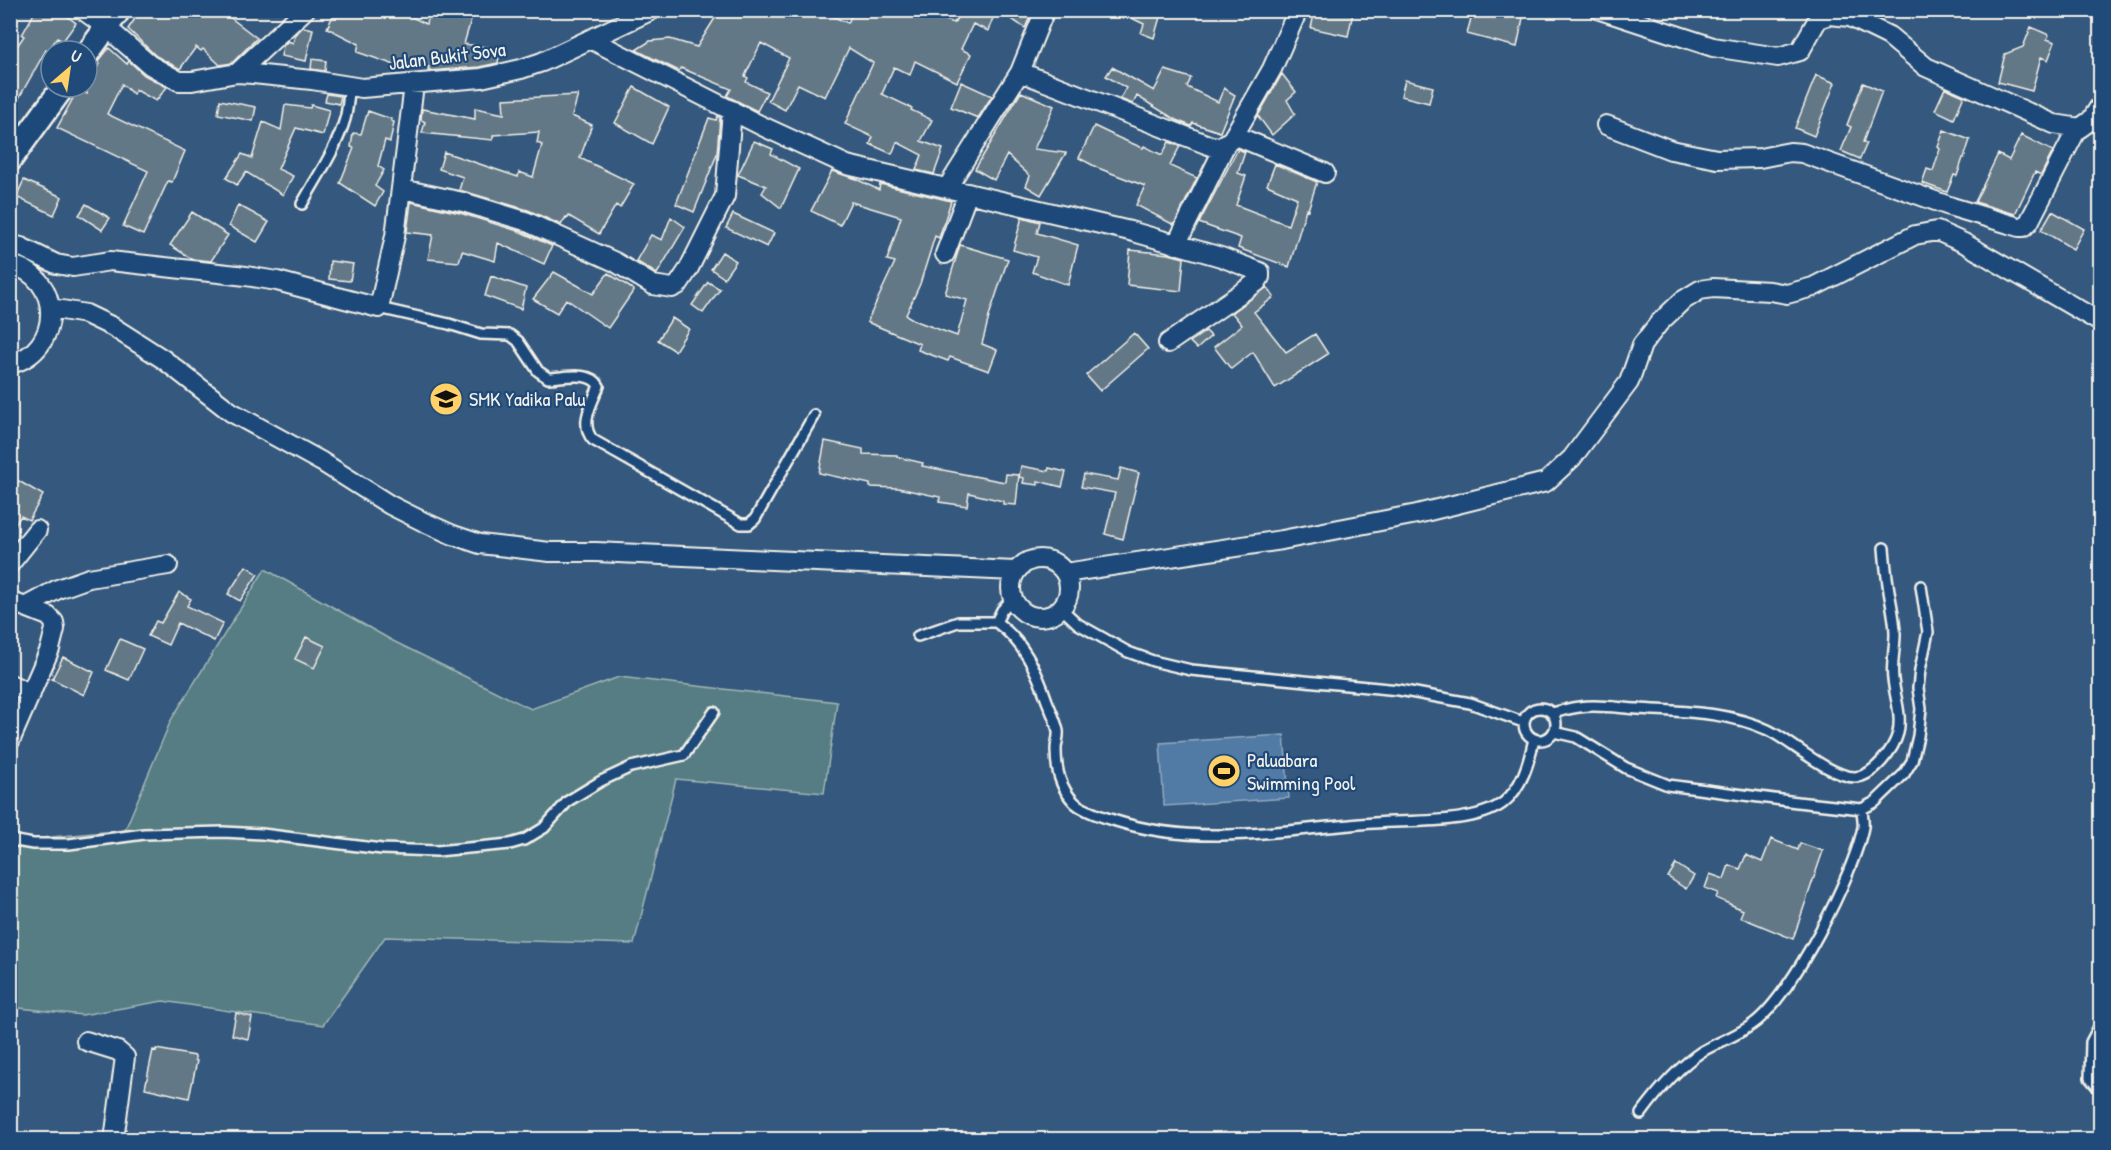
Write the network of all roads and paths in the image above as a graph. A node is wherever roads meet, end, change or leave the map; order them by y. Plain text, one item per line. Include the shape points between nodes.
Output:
1 (83, 10) edge
2 (305, 10) edge
3 (652, 10) edge
4 (1045, 10) edge
5 (1298, 10) edge
6 (1600, 10) edge
7 (113, 19) edge
8 (98, 39) edge
9 (590, 39) junction
10 (1020, 72) junction
11 (237, 73) junction
12 (414, 85) junction
13 (350, 86) junction
14 (54, 99) edge
15 (2100, 106) edge
16 (732, 110) junction
17 (1606, 125) dead end
18 (2080, 128) junction
19 (1230, 140) junction
20 (10, 160) edge
21 (1324, 173) dead end
22 (947, 188) junction
23 (402, 189) junction
24 (968, 193) junction
25 (302, 204) dead end
26 (10, 244) edge
27 (1176, 245) junction
28 (945, 254) dead end
29 (10, 265) edge
30 (50, 308) junction
31 (379, 308) junction
32 (2100, 322) edge
33 (1168, 343) dead end
34 (10, 364) edge
35 (814, 415) dead end
36 (37, 530) dead end
37 (1884, 548) dead end
38 (10, 564) edge
39 (168, 565) dead end
40 (1016, 571) junction
41 (1065, 573) junction
42 (1921, 586) dead end
43 (1012, 598) junction
44 (18, 604) edge
45 (1061, 608) junction
46 (996, 622) junction
47 (918, 636) dead end
48 (10, 684) edge
49 (31, 694) junction
50 (714, 712) dead end
51 (1552, 714) junction
52 (1523, 722) junction
53 (1554, 732) junction
54 (1534, 739) junction
55 (10, 741) edge
56 (1862, 809) junction
57 (10, 840) edge
58 (2100, 1025) edge
59 (86, 1041) dead end
60 (2100, 1090) edge
61 (1641, 1114) dead end
62 (114, 1140) edge

1 - 7 street, Jalan Bukit Sova
2 - 11 street
3 - 9 street, Jalan Bukit Sova
4 - 10 street
5 - 19 street via 1272,69
6 - 18 street via 1713,47 1778,57 1800,51 1818,19 1828,15 1850,17 1889,36 1926,67 2054,124
7 - 8 street
7 - 11 street, Jalan Bukit Sova via 150,65 179,81
9 - 12 street, Jalan Bukit Sova via 521,69
9 - 16 street
10 - 19 street via 1211,146
10 - 22 street
11 - 13 street, Jalan Bukit Sova
12 - 13 street, Jalan Bukit Sova
12 - 23 street
13 - 25 lane via 346,118 337,141
14 - 20 street
15 - 18 street
16 - 22 street via 847,165
16 - 23 street via 725,196 688,270 672,288 653,285 543,227 463,202
17 - 18 street via 1671,150 1717,159 1802,153 2019,227 2029,222
19 - 21 street
19 - 27 street
22 - 24 street
23 - 31 street
24 - 27 street
24 - 28 street
26 - 31 street via 56,264 73,267 110,261 246,276
27 - 33 street via 1253,268 1261,274 1257,282
29 - 30 street via 35,278
30 - 34 street via 51,319 44,340 28,357
30 - 40 street via 86,314 113,327 163,359 231,412 398,508 480,544 550,552
31 - 35 lane via 481,334 510,334 542,375 593,378 599,386 586,426 593,440 741,524 755,519
32 - 41 street via 1964,243 1937,231 1926,232 1798,292 1713,288 1700,290 1682,301 1642,345 1629,382 1577,450 1546,482 1417,514 1282,540
36 - 38 street
37 - 51 lane via 1894,616 1893,678 1899,726 1882,762 1861,776 1845,775 1769,730 1738,718 1599,707
39 - 44 street via 89,578
40 - 41 street via 1038,559 1054,562
40 - 43 street via 1011,581
41 - 45 street via 1069,589
42 - 56 lane via 1928,632 1920,670 1921,709 1912,761 1875,802
43 - 45 street via 1021,610 1036,617
43 - 46 lane
44 - 49 street via 48,616 55,626
45 - 52 lane via 1077,624 1153,661 1191,670 1400,690 1470,703
46 - 47 lane via 958,622
46 - 54 lane via 1009,631 1029,657 1042,685 1058,732 1060,784 1076,804 1138,828 1221,837 1380,822 1441,821 1484,813 1503,803 1519,787
48 - 49 street
49 - 55 street
50 - 57 lane via 684,755 631,766 601,781 568,801 544,828 510,844 437,851 382,849 223,832 144,834 69,844
51 - 52 lane via 1541,708 1533,709
51 - 53 lane
52 - 54 lane
53 - 54 lane via 1543,740
53 - 56 lane via 1576,737 1626,768 1668,785
56 - 61 lane via 1863,825 1834,905 1771,1009 1753,1025 1700,1053 1669,1079
58 - 60 lane via 2091,1042 2090,1078
59 - 62 street via 125,1057

